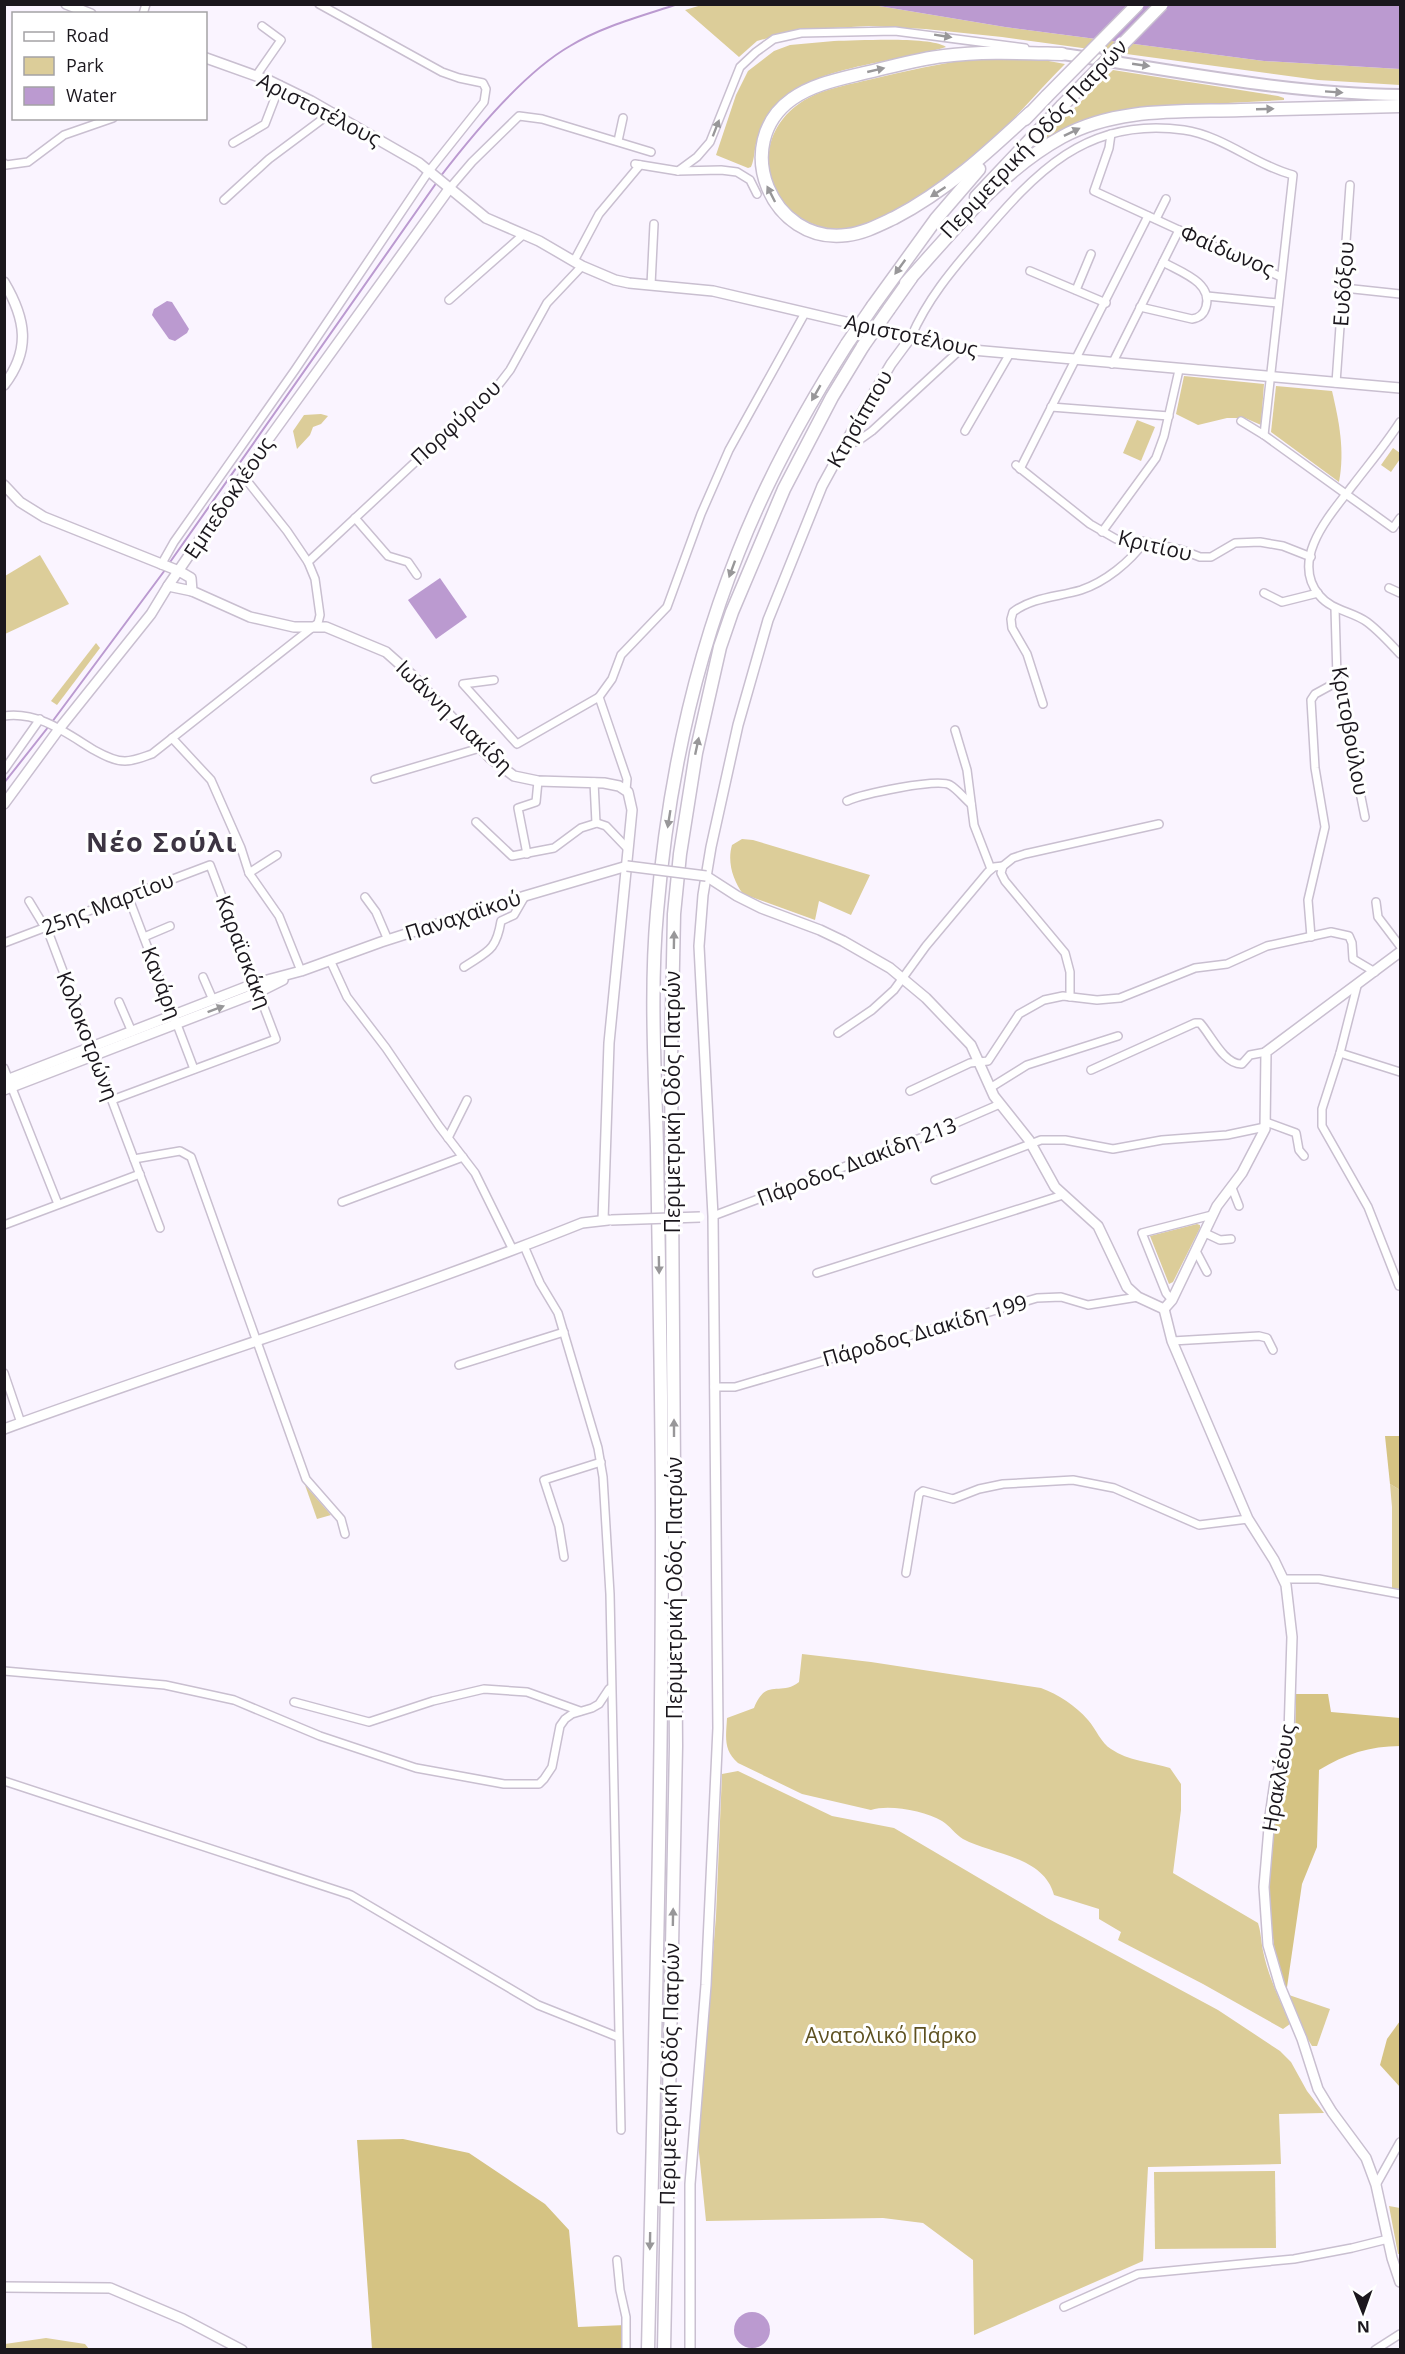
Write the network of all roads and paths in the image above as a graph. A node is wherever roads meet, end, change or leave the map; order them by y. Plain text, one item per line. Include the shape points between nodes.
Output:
1 (66, 4) edge
2 (319, 4) edge
3 (1138, 4) edge
4 (1162, 4) edge
5 (90, 10) edge
6 (262, 26) dead end
7 (1062, 54) junction
8 (207, 58) edge
9 (256, 76) junction
10 (280, 85) junction
11 (1401, 95) edge
12 (1401, 106) edge
13 (332, 112) junction
14 (1030, 114) junction
15 (623, 118) dead end
16 (107, 120) edge
17 (1111, 134) junction
18 (1206, 135) joint
19 (618, 141) junction
20 (233, 143) dead end
21 (651, 152) dead end
22 (4, 163) edge
23 (678, 171) junction
24 (431, 172) junction
25 (1350, 186) dead end
26 (448, 188) junction
27 (757, 194) dead end
28 (1166, 199) dead end
29 (224, 200) dead end
30 (1152, 218) junction
31 (654, 224) dead end
32 (1179, 231) junction
33 (524, 234) junction
34 (1091, 254) dead end
35 (1162, 262) junction
36 (578, 263) junction
37 (1030, 271) dead end
38 (1281, 277) junction
39 (4, 282) edge
40 (906, 284) junction
41 (651, 285) junction
42 (1344, 288) junction
43 (1076, 290) junction
44 (1401, 294) edge
45 (1207, 296) junction
46 (449, 300) dead end
47 (1106, 303) junction
48 (1278, 303) junction
49 (1140, 307) junction
50 (804, 313) junction
51 (911, 337) junction
52 (961, 349) junction
53 (1009, 355) junction
54 (1076, 360) junction
55 (1112, 364) junction
56 (1179, 370) junction
57 (1270, 377) junction
58 (1336, 383) junction
59 (4, 385) edge
60 (1401, 388) edge
61 (1051, 407) junction
62 (1169, 416) junction
63 (1240, 421) dead end
64 (1401, 422) edge
65 (965, 431) dead end
66 (1264, 435) junction
67 (842, 447) junction
68 (244, 477) junction
69 (4, 485) edge
70 (1346, 494) junction
71 (355, 518) junction
72 (1401, 518) edge
73 (1102, 532) junction
74 (1144, 542) junction
75 (1311, 557) junction
76 (308, 562) junction
77 (161, 565) junction
78 (178, 571) junction
79 (417, 575) dead end
80 (168, 586) junction
81 (1389, 588) dead end
82 (192, 591) junction
83 (1264, 593) dead end
84 (1318, 593) junction
85 (1401, 593) edge
86 (1335, 608) junction
87 (311, 628) junction
88 (1401, 654) edge
89 (494, 680) dead end
90 (1337, 682) junction
91 (599, 697) junction
92 (1043, 704) dead end
93 (4, 716) edge
94 (43, 721) junction
95 (59, 729) junction
96 (955, 730) dead end
97 (172, 738) junction
98 (480, 747) junction
99 (4, 770) edge
100 (375, 779) dead end
101 (538, 781) junction
102 (594, 782) junction
103 (626, 790) junction
104 (847, 801) dead end
105 (4, 804) edge
106 (971, 804) junction
107 (1365, 817) dead end
108 (476, 822) dead end
109 (596, 823) junction
110 (1159, 824) dead end
111 (628, 849) junction
112 (527, 854) junction
113 (277, 855) dead end
114 (210, 865) joint
115 (627, 866) junction
116 (1003, 866) junction
117 (991, 869) junction
118 (249, 873) junction
119 (706, 876) junction
120 (128, 896) junction
121 (525, 896) junction
122 (365, 897) dead end
123 (29, 901) dead end
124 (1376, 902) dead end
125 (170, 926) dead end
126 (46, 928) junction
127 (144, 937) junction
128 (1311, 937) junction
129 (388, 940) junction
130 (4, 943) edge
131 (1401, 946) edge
132 (1401, 952) edge
133 (330, 960) junction
134 (465, 967) dead end
135 (301, 971) junction
136 (1375, 972) junction
137 (203, 977) dead end
138 (904, 978) junction
139 (1357, 986) junction
140 (257, 988) junction
141 (1070, 997) junction
142 (213, 1000) junction
143 (119, 1002) dead end
144 (175, 1020) junction
145 (132, 1032) junction
146 (838, 1033) dead end
147 (1118, 1036) dead end
148 (93, 1051) junction
149 (1266, 1052) junction
150 (1340, 1053) junction
151 (979, 1062) junction
152 (4, 1068) edge
153 (194, 1069) junction
154 (1091, 1070) dead end
155 (1401, 1072) edge
156 (8, 1084) edge
157 (990, 1088) junction
158 (910, 1091) dead end
159 (112, 1100) junction
160 (467, 1100) dead end
161 (1000, 1104) junction
162 (1266, 1125) junction
163 (448, 1138) junction
164 (1031, 1144) junction
165 (1304, 1156) dead end
166 (463, 1157) junction
167 (135, 1159) junction
168 (140, 1174) junction
169 (935, 1180) dead end
170 (1232, 1188) junction
171 (1063, 1195) junction
172 (342, 1202) dead end
173 (58, 1204) junction
174 (1239, 1206) dead end
175 (1212, 1215) junction
176 (713, 1216) junction
177 (607, 1220) junction
178 (4, 1225) edge
179 (159, 1228) dead end
180 (1205, 1233) junction
181 (1231, 1239) dead end
182 (524, 1246) junction
183 (513, 1250) junction
184 (1196, 1251) junction
185 (1207, 1272) dead end
186 (817, 1273) dead end
187 (1399, 1286) dead end
188 (1138, 1297) junction
189 (1172, 1300) junction
190 (1164, 1309) junction
191 (564, 1332) junction
192 (256, 1341) junction
193 (1172, 1341) junction
194 (1273, 1350) dead end
195 (459, 1365) dead end
196 (4, 1373) edge
197 (714, 1387) junction
198 (21, 1423) junction
199 (4, 1429) edge
200 (601, 1462) junction
201 (1248, 1519) junction
202 (345, 1534) dead end
203 (564, 1557) dead end
204 (906, 1573) dead end
205 (1284, 1579) junction
206 (1401, 1594) edge
207 (4, 1671) edge
208 (611, 1681) junction
209 (294, 1702) dead end
210 (580, 1711) junction
211 (4, 1781) edge
212 (618, 2037) junction
213 (621, 2130) dead end
214 (1401, 2142) edge
215 (1376, 2185) junction
216 (1388, 2239) junction
217 (1396, 2258) edge
218 (617, 2260) dead end
219 (1401, 2282) edge
220 (4, 2287) edge
221 (1064, 2307) dead end
222 (1401, 2334) edge
223 (242, 2349) edge
224 (626, 2349) edge
225 (648, 2349) edge
226 (664, 2349) edge
227 (690, 2349) edge
228 (1375, 2349) edge

1 - 5 street
2 - 24 street via 442,72 485,85 484,102
3 - 14 highway, Περιμετρική Οδός Πατρών, bridge
4 - 40 highway, Περιμετρική Οδός Πατρών, bridge via 1006,163
6 - 9 street via 280,40
7 -> 11 main road via 1267,85
14 -> 7 highway via 951,183 904,212 853,234 820,234 793,222 773,200 764,176 763,145 768,129 791,99 811,88 943,56
23 -> 7 street via 710,142 740,67 774,39 801,33 895,31
8 - 9 street, Αριστοτέλους
9 - 10 street, Αριστοτέλους
10 - 13 street, Αριστοτέλους
10 - 20 street via 265,124
40 -> 12 highway via 1004,180 1045,147 1083,127 1142,114
13 - 24 street, Αριστοτέλους
13 - 29 street via 269,159
14 -> 225 highway, Περιμετρική Οδός Πατρών, bridge via 943,211 873,306 806,411 737,554 696,685 679,760 657,906 654,1005 663,1692
15 - 19 street
16 - 22 street via 64,135 28,162
17 - 18 street, Κτησίππου via 1158,128
17 - 30 street, Φαίδωνος via 1094,190
17 - 51 street, Κτησίππου via 1062,156 1022,190 940,284
18 - 38 street, Φαίδωνος via 1293,175
19 - 21 street
19 - 26 street via 519,116
23 - 27 street via 737,172 750,180
23 - 36 street, Πορφύριου via 637,165 599,214
24 - 26 street, Αριστοτέλους
24 - 77 street
25 - 42 street, Ευδόξου
26 - 33 street, Αριστοτέλους via 486,218
26 - 68 street, Εμπεδοκλέους
28 - 30 street
30 - 32 street, Φαίδωνος
30 - 47 street
31 - 41 street
32 - 35 street
32 - 38 street, Φαίδωνος
33 - 36 street, Αριστοτέλους
33 - 46 street
34 - 43 street
35 - 45 street via 1201,284
35 - 49 street
36 - 41 street, Αριστοτέλους via 615,280
36 - 71 street, Πορφύριου via 544,307 500,384
37 - 43 street
38 - 48 street
39 - 59 street via 19,314 23,344 17,365
226 -> 40 highway, Περιμετρική Οδός Πατρών, bridge via 676,1746 671,1060 674,914 680,854 696,753 732,612 784,489 832,398
41 - 50 street, Αριστοτέλους via 713,291
42 - 44 street
42 - 58 street, Ευδόξου
43 - 47 street
45 - 48 street
45 - 49 street via 1204,311 1195,319
47 - 54 street
48 - 57 street
49 - 55 street
50 - 51 street, Αριστοτέλους
50 - 91 street via 729,450 667,607 621,656
51 - 52 street, Αριστοτέλους
51 - 67 street, Κτησίππου
52 - 53 street, Αριστοτέλους
52 - 67 street via 872,431
53 - 54 street, Αριστοτέλους
53 - 65 street
54 - 55 street, Αριστοτέλους
54 - 61 street
55 - 56 street, Αριστοτέλους
56 - 57 street, Αριστοτέλους
56 - 62 street
57 - 58 street, Αριστοτέλους
57 - 66 street
58 - 60 street, Αριστοτέλους
61 - 62 street
61 - 73 street, Κριτίου via 1018,467
62 - 73 street via 1153,462
63 - 66 street
64 - 70 street
66 - 70 street
67 - 119 street, Κτησίππου via 802,529 762,636 738,725
68 - 76 street
68 - 78 street, Εμπεδοκλέους
69 - 77 street via 20,502 44,517
70 - 72 street via 1393,528
70 - 75 street via 1321,528
71 - 76 street, Πορφύριου
71 - 79 street via 388,556 408,562
73 - 74 street, Κριτίου via 1116,539
74 - 75 street, Κριτίου via 1211,557 1235,543 1260,542
74 - 92 street via 1128,561 1093,584 1041,599 1013,612 1012,628 1027,654
75 - 84 street via 1312,578
76 - 87 street via 315,579 320,618
77 - 78 street
78 - 80 street, Εμπεδοκλέους
78 - 82 street via 191,578
80 - 82 street, Ιωάννη Διακίδη
80 - 95 street, Εμπεδοκλέους via 137,634
81 - 85 street
82 - 87 street, Ιωάννη Διακίδη via 250,617
83 - 84 street via 1282,602
84 - 86 street
86 - 88 street via 1366,622
86 - 90 street, Κριτοβούλου
87 - 97 street
87 - 98 street, Ιωάννη Διακίδη via 333,629 392,657
89 - 91 street via 463,684 518,744
90 - 107 street, Κριτοβούλου
90 - 128 street via 1311,700 1315,768 1325,832 1308,900
91 - 103 street via 627,779
93 - 94 street via 20,714
94 - 95 street
94 - 99 street
95 - 97 street via 124,761 152,754
95 - 105 street, Εμπεδοκλέους
96 - 106 street via 967,770
97 - 118 street via 212,780
98 - 100 street
98 - 101 street, Ιωάννη Διακίδη via 508,773
101 - 102 street, Ιωάννη Διακίδη
101 - 112 street via 536,802 518,808
102 - 103 street, Ιωάννη Διακίδη
102 - 109 street
103 - 111 street via 632,810
104 - 106 street via 941,782
106 - 117 street
108 - 112 street via 512,856
109 - 111 street via 606,826
109 - 112 street via 581,828 554,848
110 - 116 street via 1025,854
111 - 115 street
113 - 118 street
114 - 120 street, 25ης Μαρτίου
114 - 140 street, Καραϊσκάκη
115 - 119 street, bridge
115 - 121 street, Παναχαϊκού
115 - 177 street via 609,1043
116 - 117 street
116 - 141 street via 1002,876 1063,949 1070,972
117 - 138 street
118 - 135 street via 279,916
119 - 138 street via 753,904 820,930
119 - 176 street, Κτησίππου via 699,946
120 - 126 street, 25ης Μαρτίου
120 - 127 street, Κανάρη
121 - 129 street, Παναχαϊκού
121 - 134 street via 514,915 501,921 498,940
122 - 129 street
123 - 126 street, Κολοκοτρώνη
124 - 131 street via 1378,917
125 - 127 street
126 - 130 street, 25ης Μαρτίου
126 - 148 street, Κολοκοτρώνη
127 - 144 street, Κανάρη
128 - 136 street via 1335,932 1348,936 1353,958
128 - 141 street via 1261,948 1222,966 1195,968 1125,998
129 - 133 street, Παναχαϊκού
132 - 136 street
133 - 135 street, Παναχαϊκού
133 - 163 street via 347,997
135 - 140 street, Παναχαϊκού
136 - 139 street
137 - 142 street
138 - 146 street via 883,1001
138 - 151 street via 964,1036
139 - 149 street
139 - 150 street
140 - 142 street, Παναχαϊκού
144 -> 140 street, Παναχαϊκού
140 - 153 street, Καραϊσκάκη via 276,1039
141 - 151 street via 1050,998 1025,1010 989,1060
142 - 144 street, Παναχαϊκού
143 - 145 street
144 - 145 street, Παναχαϊκού
144 - 148 street, Παναχαϊκού
144 - 153 street, Κανάρη
145 - 148 street, Παναχαϊκού
147 - 157 street via 1027,1065
148 - 156 street, Παναχαϊκού
148 - 159 street, Κολοκοτρώνη
149 - 154 street via 1250,1055 1242,1064 1234,1063 1200,1023 1195,1023
149 - 162 street
150 - 155 street
150 - 187 street via 1322,1109 1322,1126 1368,1207
151 - 157 street
151 - 158 street
152 - 156 street
153 - 159 street
156 - 173 street
157 - 161 street
159 - 167 street, Κολοκοτρώνη
160 - 163 street
161 - 164 street
161 - 176 street, Πάροδος Διακίδη 213
162 - 164 street via 1227,1135 1113,1149 1058,1139
162 - 165 street via 1296,1133
162 - 170 street via 1251,1160
163 - 166 street
164 - 169 street
164 - 171 street
166 - 172 street
166 - 183 street
167 - 168 street, Κολοκοτρώνη
167 - 192 street via 180,1151 191,1157
168 - 173 street
168 - 179 street, Κολοκοτρώνη
170 - 174 street
170 - 175 street
171 - 186 street
171 - 188 street via 1098,1226 1124,1283
173 - 178 street
175 - 180 street
175 - 189 street via 1142,1233
176 - 177 street, bridge
176 - 197 street, Κτησίππου
177 - 182 street via 582,1223
180 - 181 street via 1220,1240
180 - 184 street
182 - 183 street
182 - 191 street
183 - 192 street
184 - 185 street
184 - 189 street
188 - 190 street
188 - 197 street, Πάροδος Διακίδη 199 via 1088,1305 1061,1297 1037,1298 735,1387
189 - 190 street
190 - 193 street, Ηρακλέους
191 - 195 street
191 - 200 street
192 - 198 street
192 - 202 street via 306,1479 341,1519
193 - 194 street via 1259,1336 1267,1338
193 - 201 street, Ηρακλέους
196 - 198 street
197 - 227 street, Κτησίππου via 718,1737 705,2006 690,2184
198 - 199 street
200 - 203 street via 544,1480 560,1528
200 - 208 street
201 - 204 street via 1199,1525 1122,1491 1073,1479 1003,1484 954,1499 923,1491 919,1494
201 - 205 street, Ηρακλέους
205 - 206 street via 1320,1579
205 - 215 street, Ηρακλέους via 1292,1622 1290,1727 1270,1816 1264,1887 1268,1945 1318,2089 1366,2158
207 - 210 street via 177,1687 234,1700 320,1736 416,1768 504,1784 539,1784 552,1767 560,1726
208 - 210 street via 604,1700
208 - 212 street
209 - 210 street via 369,1722 484,1689 527,1692
211 - 212 street via 351,1895 538,2004
212 - 213 street
214 - 215 street
215 - 216 street, Ηρακλέους
216 - 217 street, Ηρακλέους
216 - 221 street via 1294,2259 1138,2274
217 - 219 street, Ηρακλέους
218 - 224 street via 626,2317
220 - 223 street via 110,2288
222 - 228 street

